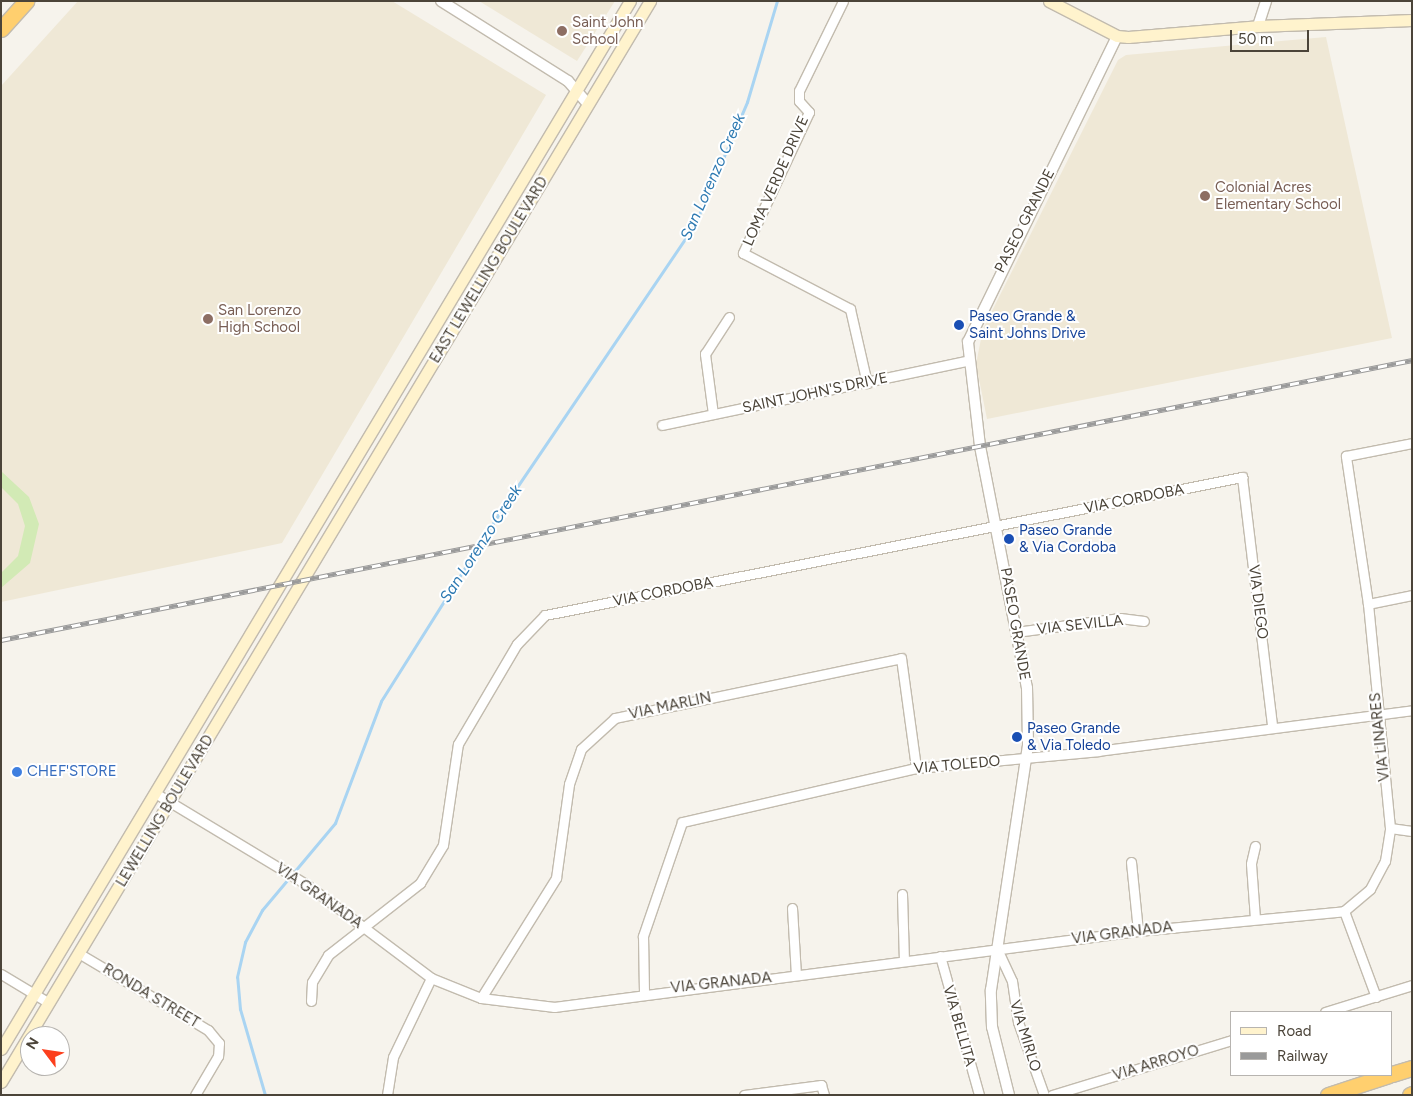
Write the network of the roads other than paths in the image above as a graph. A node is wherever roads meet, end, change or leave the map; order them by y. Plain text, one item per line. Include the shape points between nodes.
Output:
1 (26, 1) edge
2 (441, 1) edge
3 (630, 1) edge
4 (650, 1) edge
5 (843, 1) edge
6 (1049, 1) edge
7 (1266, 1) edge
8 (1412, 20) edge
9 (1258, 26) junction
10 (1, 29) edge
11 (1117, 36) junction
12 (576, 90) junction
13 (588, 104) junction
14 (729, 317) dead end
15 (436, 324) junction
16 (452, 332) junction
17 (967, 361) junction
18 (867, 383) junction
19 (713, 414) junction
20 (662, 425) dead end
21 (1412, 443) edge
22 (1242, 477) joint
23 (998, 526) junction
24 (310, 534) joint
25 (327, 538) joint
26 (1412, 595) edge
27 (1368, 604) junction
28 (1144, 621) dead end
29 (1016, 632) junction
30 (1412, 710) edge
31 (1377, 715) junction
32 (1272, 726) junction
33 (1026, 759) junction
34 (916, 768) junction
35 (156, 793) junction
36 (170, 801) junction
37 (1390, 828) junction
38 (1412, 831) edge
39 (1255, 846) dead end
40 (1131, 862) dead end
41 (902, 894) dead end
42 (792, 908) dead end
43 (1344, 911) junction
44 (1255, 918) junction
45 (364, 928) junction
46 (1138, 931) junction
47 (997, 949) junction
48 (80, 954) junction
49 (940, 956) junction
50 (904, 960) junction
51 (1, 974) edge
52 (796, 975) junction
53 (431, 978) junction
54 (1412, 985) edge
55 (644, 992) junction
56 (33, 994) junction
57 (1376, 997) junction
58 (481, 998) junction
59 (311, 1001) dead end
60 (49, 1003) junction
61 (1328, 1011) edge
62 (1230, 1041) edge
63 (1, 1050) edge
64 (1412, 1068) edge
65 (1393, 1073) edge
66 (1385, 1076) edge
67 (1, 1082) edge
68 (195, 1095) edge
69 (387, 1095) edge
70 (744, 1095) edge
71 (824, 1095) edge
72 (979, 1095) edge
73 (1009, 1095) edge
74 (1044, 1095) edge
75 (1052, 1095) edge
76 (1328, 1095) edge

1 - 10 highway
2 - 12 street
3 - 12 main road, EAST LEWELLING BOULEVARD
4 - 13 main road, EAST LEWELLING BOULEVARD
5 - 18 street, LOMA VERDE DRIVE via 799,91 799,101 809,112 743,253 850,308
6 - 11 main road
7 - 9 street
8 - 9 main road
9 - 11 main road via 1151,37
11 - 17 street, PASEO GRANDE via 975,322
12 - 13 street
12 - 15 main road, EAST LEWELLING BOULEVARD
13 - 16 main road, EAST LEWELLING BOULEVARD
14 - 19 street via 705,354
15 - 16 main road
15 - 24 main road, EAST LEWELLING BOULEVARD
16 - 25 main road, EAST LEWELLING BOULEVARD
17 - 18 street, SAINT JOHN'S DRIVE
17 - 23 street, PASEO GRANDE
18 - 19 street, SAINT JOHN'S DRIVE
19 - 20 street, SAINT JOHN'S DRIVE
21 - 27 street, VIA LINARES via 1346,456
22 - 23 street, VIA CORDOBA
22 - 32 street, VIA DIEGO
23 - 29 street, PASEO GRANDE
23 - 45 street, VIA CORDOBA via 545,615 517,644 458,744 443,846 420,883
24 - 35 main road, LEWELLING BOULEVARD
25 - 36 main road, LEWELLING BOULEVARD
26 - 27 street
27 - 31 street, VIA LINARES
28 - 29 street, VIA SEVILLA via 1120,618
29 - 33 street, PASEO GRANDE via 1027,688
30 - 31 street, VIA TOLEDO
31 - 32 street, VIA TOLEDO
31 - 37 street, VIA LINARES
32 - 33 street, VIA TOLEDO
33 - 34 street, VIA TOLEDO
33 - 47 street, PASEO GRANDE
34 - 55 street, VIA TOLEDO via 682,822 643,936
34 - 58 street, VIA MARLIN via 901,658 615,718 581,749 569,784 556,878
35 - 36 street, VIA GRANADA
35 - 56 main road, LEWELLING BOULEVARD
36 - 45 street, VIA GRANADA via 306,884
36 - 48 main road, LEWELLING BOULEVARD
37 - 38 street
37 - 43 street, VIA LINARES via 1385,861 1370,888
39 - 44 street via 1251,864
40 - 46 street
41 - 50 street
42 - 52 street
43 - 44 street, VIA GRANADA
43 - 57 street
44 - 46 street, VIA GRANADA
45 - 53 street, VIA GRANADA
45 - 59 street, VIA CORDOBA via 328,955 312,982
46 - 47 street, VIA GRANADA
47 - 49 street, VIA GRANADA
47 - 73 street, PASEO GRANDE via 991,990 992,1027
47 - 74 street, VIA MIRLO via 1012,981 1013,998
48 - 60 main road, LEWELLING BOULEVARD
48 - 68 street, RONDA STREET via 208,1030 218,1043 218,1056
49 - 50 street, VIA GRANADA
49 - 72 street, VIA BELLITA
50 - 52 street, VIA GRANADA
51 - 56 street
52 - 55 street, VIA GRANADA
53 - 58 street, VIA GRANADA
53 - 69 street via 393,1057
54 - 57 street
55 - 58 street, VIA GRANADA via 554,1007
56 - 60 street
56 - 63 main road, LEWELLING BOULEVARD
57 - 61 street
60 - 67 main road, LEWELLING BOULEVARD
62 - 75 street, VIA ARROYO
64 - 65 highway
66 - 76 highway
70 - 71 street via 821,1085

